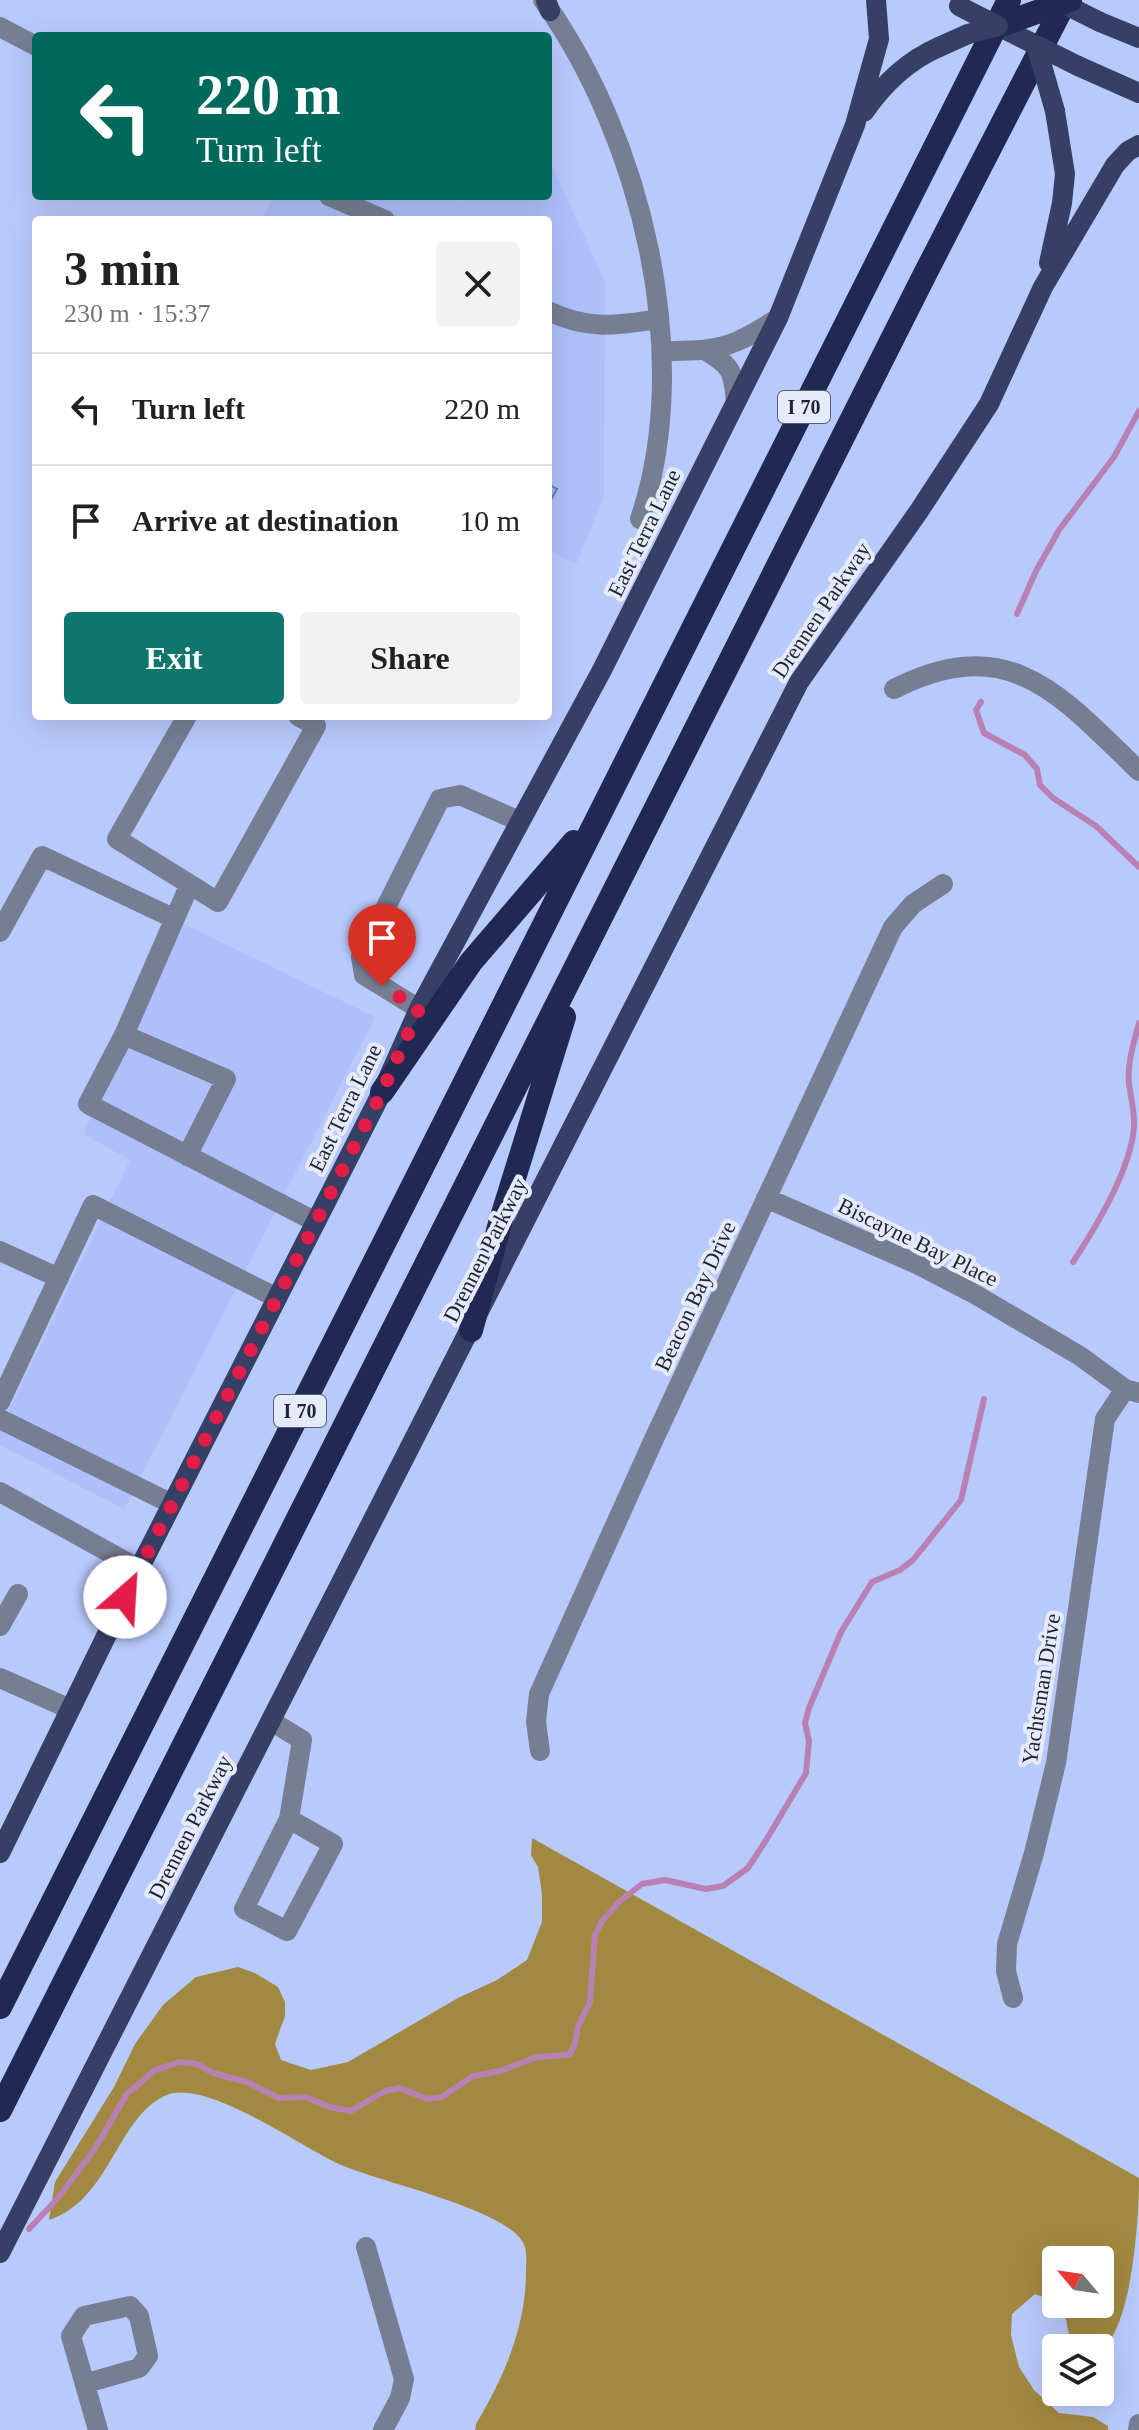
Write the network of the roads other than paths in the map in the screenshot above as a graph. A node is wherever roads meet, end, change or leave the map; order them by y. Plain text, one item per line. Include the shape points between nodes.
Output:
1 (876, 0) edge
2 (1064, 1) edge
3 (953, 3) edge
4 (546, 4) edge
5 (1021, 5) edge
6 (998, 26) junction
7 (0, 27) edge
8 (1139, 38) edge
9 (32, 44) edge
10 (1036, 45) junction
11 (1139, 93) edge
12 (855, 125) junction
13 (1139, 145) edge
14 (338, 200) edge
15 (376, 216) edge
16 (1043, 287) junction
17 (552, 312) edge
18 (778, 318) junction
19 (658, 319) junction
20 (662, 351) junction
21 (706, 351) junction
22 (736, 402) junction
23 (640, 519) dead end
24 (894, 689) dead end
25 (185, 720) edge
26 (305, 720) edge
27 (1139, 771) edge
28 (598, 813) junction
29 (519, 821) junction
30 (943, 884) dead end
31 (189, 886) junction
32 (173, 918) junction
33 (0, 932) edge
34 (584, 950) junction
35 (419, 1009) junction
36 (124, 1035) junction
37 (382, 1092) junction
38 (187, 1156) junction
39 (766, 1198) junction
40 (316, 1222) junction
41 (0, 1251) edge
42 (59, 1278) junction
43 (277, 1298) junction
44 (471, 1330) junction
45 (1132, 1391) edge
46 (0, 1402) edge
47 (0, 1419) edge
48 (0, 1492) edge
49 (172, 1504) junction
50 (139, 1569) junction
51 (18, 1594) dead end
52 (0, 1626) edge
53 (0, 1678) edge
54 (70, 1709) junction
55 (271, 1721) junction
56 (540, 1751) dead end
57 (289, 1819) junction
58 (0, 1853) edge
59 (1013, 1998) dead end
60 (0, 2007) edge
61 (0, 2110) edge
62 (366, 2247) dead end
63 (0, 2253) edge
64 (87, 2383) dead end
65 (1139, 2424) edge
66 (98, 2430) edge
67 (383, 2430) edge
68 (1138, 2430) edge

1 - 12 main road via 879,39
2 - 5 highway
2 - 8 main road, bridge
2 - 34 highway, I 70
3 - 6 main road, bridge
4 - 19 street via 580,58 625,162 640,213
5 - 6 highway
5 - 10 highway
5 - 28 highway, I 70
6 - 10 main road
6 - 12 main road, bridge via 918,56 876,95
7 - 9 street
10 - 11 main road, bridge
10 - 16 main road, bridge via 1055,111 1065,174
12 - 18 main road, East Terra Lane
13 - 16 main road via 1115,165
14 - 15 street
16 - 44 main road, Drennen Parkway via 989,404 799,682
17 - 19 street via 586,325
18 - 21 street via 745,340
18 - 22 main road, East Terra Lane
19 - 20 street
20 - 21 street
20 - 23 street via 654,463
21 - 22 street via 726,363
22 - 29 main road, East Terra Lane via 602,670
24 - 27 street via 920,675 954,667 1007,671 1041,683 1066,700
25 - 31 street via 117,839
26 - 31 street via 316,726 218,902
28 - 37 highway via 471,962
28 - 60 highway, I 70
29 - 35 main road, East Terra Lane
29 - 35 street via 460,795 440,799 361,957 364,975
30 - 39 street, Beacon Bay Drive via 913,904 893,927
31 - 32 street
32 - 33 street via 42,856
32 - 36 street
34 - 44 highway
34 - 61 highway, I 70
35 - 37 main road, East Terra Lane
36 - 38 street via 88,1104
36 - 38 street via 226,1079
37 - 40 main road, East Terra Lane
38 - 40 street
39 - 45 street, Biscayne Bay Place via 971,1292
39 - 56 street, Beacon Bay Drive via 539,1694
40 - 43 main road, East Terra Lane
41 - 42 street
42 - 43 street via 93,1205
42 - 46 street
43 - 49 main road, East Terra Lane
44 - 55 main road, Drennen Parkway
45 - 59 street, Yachtsman Drive via 1105,1419 1056,1763 1007,1944
47 - 49 street
48 - 50 street
49 - 50 main road, East Terra Lane
50 - 54 main road, East Terra Lane
51 - 52 street
53 - 54 street
54 - 58 main road, East Terra Lane
55 - 57 street via 302,1740
55 - 63 main road, Drennen Parkway
57 - 57 street via 244,1909 287,1931 333,1844
62 - 67 street via 404,2379
64 - 66 street
65 - 68 street

